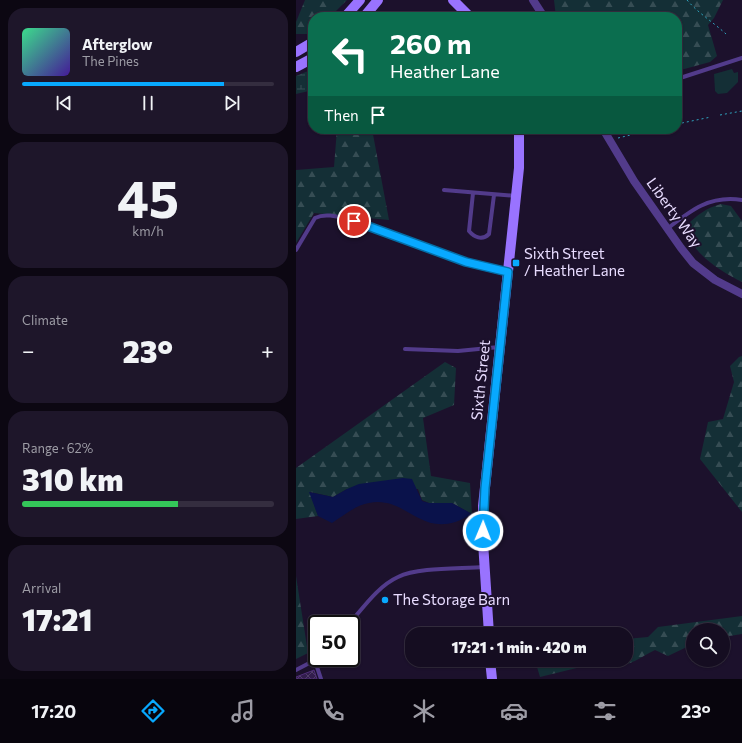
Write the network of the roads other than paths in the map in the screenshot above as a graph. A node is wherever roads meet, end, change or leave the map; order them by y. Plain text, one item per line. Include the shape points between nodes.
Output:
1 (360, 0) edge
2 (378, 0) edge
3 (453, 0) edge
4 (533, 0) edge
5 (540, 0) edge
6 (349, 12) edge
7 (368, 12) edge
8 (465, 12) edge
9 (542, 12) edge
10 (543, 12) edge
11 (308, 45) edge
12 (296, 52) edge
13 (742, 58) edge
14 (308, 61) edge
15 (296, 67) edge
16 (682, 77) edge
17 (519, 134) edge
18 (606, 134) edge
19 (444, 190) dead end
20 (472, 193) junction
21 (494, 195) junction
22 (516, 196) junction
23 (742, 200) edge
24 (354, 221) joint
25 (667, 229) junction
26 (296, 250) edge
27 (508, 272) junction
28 (742, 294) edge
29 (499, 347) junction
30 (405, 350) dead end
31 (484, 566) junction
32 (357, 615) edge
33 (488, 627) edge
34 (308, 664) edge
35 (319, 667) edge
36 (491, 667) edge
37 (296, 670) edge
38 (321, 679) edge
39 (492, 679) edge

1 - 6 main road
2 - 7 main road
3 - 8 main road
4 - 9 street
5 - 10 street
11 - 12 main road
13 - 16 lane
14 - 15 main road
17 - 22 main road, Sixth Street
18 - 25 street, Liberty Way
19 - 20 lane
20 - 21 lane
20 - 21 lane via 468,231 474,237 481,238 489,234
21 - 22 lane
22 - 27 main road, Sixth Street
23 - 25 lane via 710,201 689,212
24 - 26 lane via 333,216 315,218
24 - 27 street via 466,262
25 - 28 street, Liberty Way via 693,263 715,280
27 - 29 main road, Sixth Street
29 - 30 lane via 458,351
29 - 31 main road, Sixth Street via 484,500
31 - 32 lane via 398,576 383,587
31 - 33 main road, Sixth Street
34 - 37 lane
35 - 38 lane
36 - 39 main road

